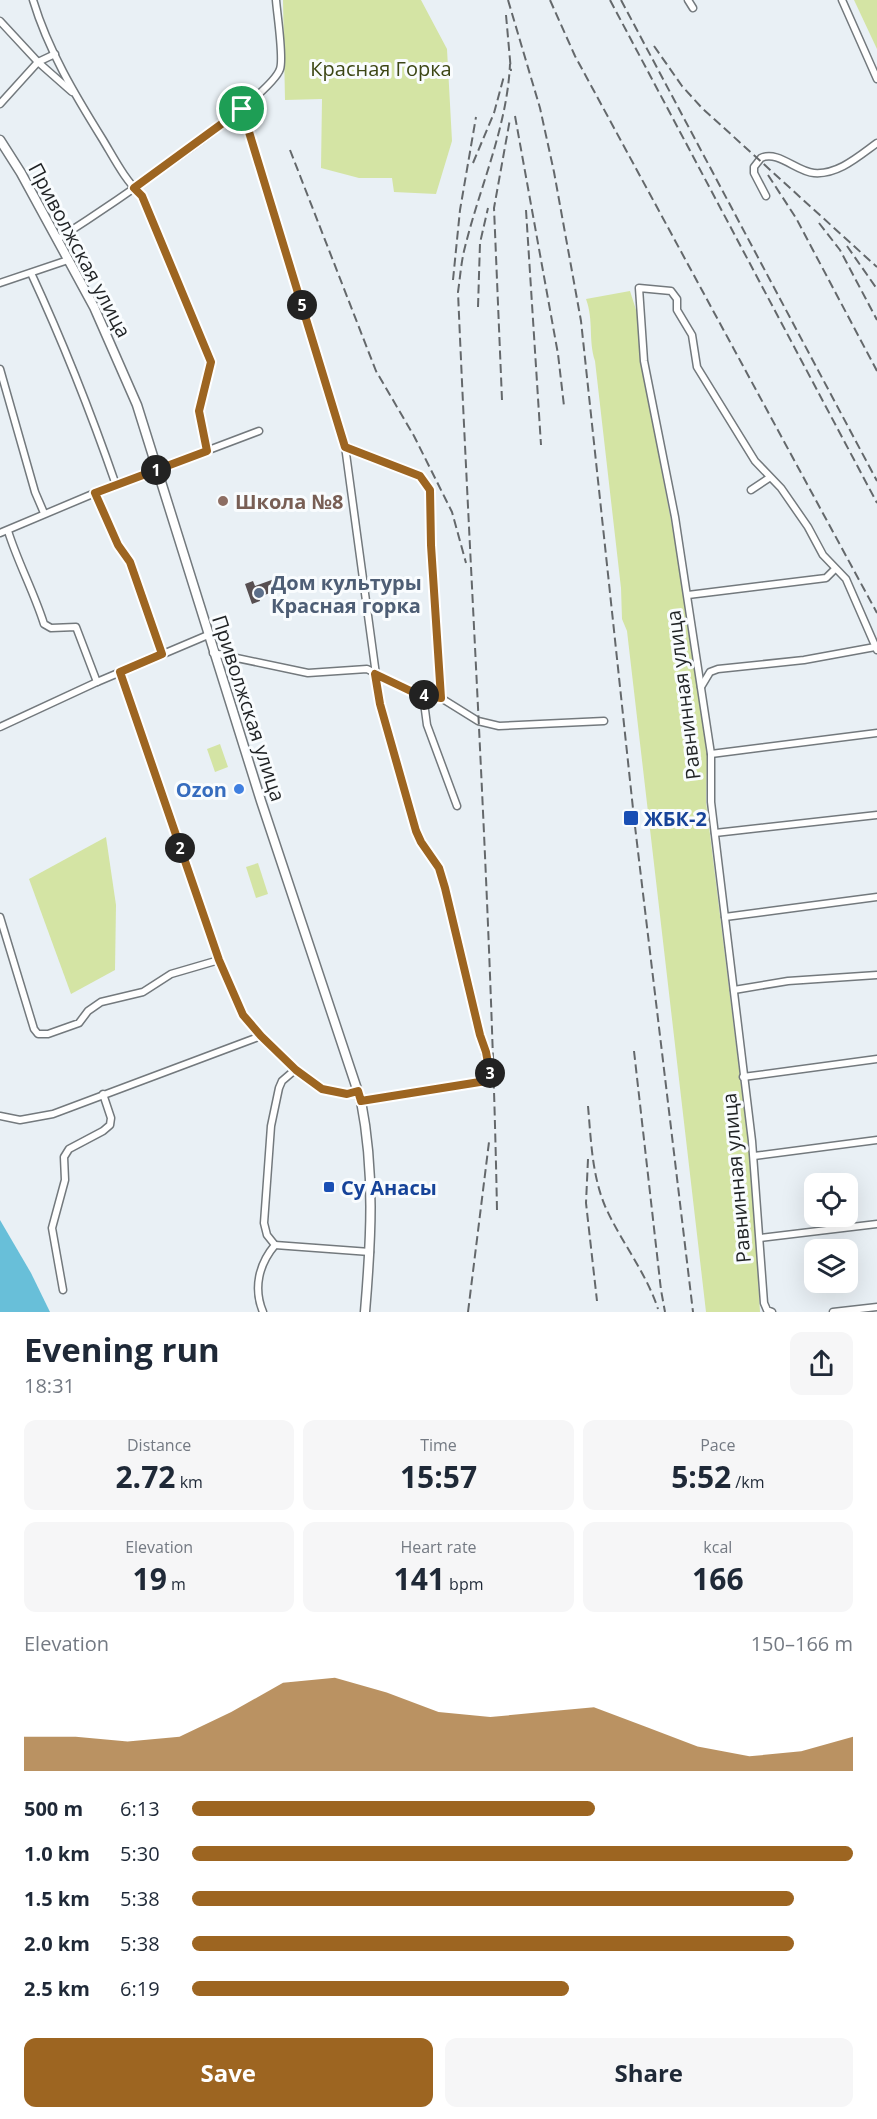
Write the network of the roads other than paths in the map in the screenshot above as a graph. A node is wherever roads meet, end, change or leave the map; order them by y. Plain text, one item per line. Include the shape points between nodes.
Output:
1 (33, 0) edge
2 (276, 0) edge
3 (688, 0) edge
4 (842, 0) edge
5 (693, 8) dead end
6 (0, 21) edge
7 (55, 54) junction
8 (38, 62) junction
9 (877, 79) edge
10 (75, 94) junction
11 (0, 104) edge
12 (242, 109) junction
13 (0, 140) edge
14 (877, 142) edge
15 (134, 188) junction
16 (766, 196) dead end
17 (58, 239) junction
18 (68, 260) junction
19 (31, 273) junction
20 (0, 283) edge
21 (0, 369) edge
22 (259, 431) dead end
23 (345, 447) junction
24 (207, 451) junction
25 (158, 469) junction
26 (769, 478) junction
27 (116, 485) junction
28 (751, 490) dead end
29 (95, 493) junction
30 (44, 513) junction
31 (8, 531) junction
32 (0, 533) edge
33 (835, 569) junction
34 (688, 595) junction
35 (208, 635) junction
36 (876, 649) edge
37 (213, 652) junction
38 (162, 654) junction
39 (120, 672) junction
40 (375, 674) junction
41 (97, 682) junction
42 (701, 687) junction
43 (423, 695) junction
44 (441, 698) junction
45 (604, 721) dead end
46 (0, 727) edge
47 (877, 732) edge
48 (711, 754) junction
49 (457, 807) dead end
50 (877, 815) edge
51 (715, 833) junction
52 (877, 897) edge
53 (0, 917) edge
54 (725, 917) junction
55 (219, 960) junction
56 (877, 975) edge
57 (734, 990) junction
58 (261, 1036) junction
59 (877, 1059) edge
60 (296, 1070) junction
61 (743, 1077) junction
62 (358, 1091) junction
63 (103, 1094) junction
64 (361, 1101) junction
65 (0, 1116) edge
66 (877, 1140) edge
67 (754, 1156) junction
68 (877, 1224) edge
69 (760, 1238) junction
70 (276, 1245) junction
71 (370, 1252) junction
72 (63, 1290) dead end
73 (877, 1307) edge
74 (263, 1312) edge
75 (365, 1312) edge
76 (772, 1312) edge
77 (833, 1312) edge

1 - 7 street
2 - 12 street via 281,68 273,81
3 - 5 street
4 - 9 street
6 - 8 street
7 - 8 street
7 - 10 street
8 - 10 street
8 - 11 street
10 - 15 street
12 - 15 street
12 - 23 street
13 - 17 main road, Приволжская улица
14 - 16 street via 853,161 826,172 802,171 771,156 761,158 754,173
15 - 17 street
15 - 24 street via 142,196 211,362 199,411
17 - 18 main road, Приволжская улица
18 - 19 street
18 - 25 main road, Приволжская улица via 118,357
19 - 20 street
19 - 27 street via 89,406
21 - 30 street
22 - 24 street
23 - 40 street
23 - 44 street via 420,476 430,490
24 - 25 street
25 - 27 street
25 - 35 main road, Приволжская улица
26 - 28 street
26 - 33 street via 808,526
26 - 34 street, Равнинная улица via 697,367 692,336 677,310 674,294 639,288 644,361
27 - 29 street
29 - 30 street
29 - 38 street via 118,545 130,562
30 - 31 street
31 - 32 street
31 - 41 street via 44,624 51,628 76,627
33 - 34 street via 826,578
33 - 36 street via 853,590
34 - 42 street, Равнинная улица
35 - 37 main road, Приволжская улица
35 - 38 street
36 - 42 street via 718,669 710,672
37 - 40 street via 308,673 367,669
37 - 62 main road, Приволжская улица
38 - 39 street
39 - 41 street
39 - 55 street
40 - 43 street
40 - 64 street via 416,831 439,868 445,888 490,1074 486,1081
41 - 46 street
42 - 48 street, Равнинная улица
43 - 44 street
43 - 49 street via 427,725
44 - 45 street via 477,721 499,726
47 - 48 street
48 - 51 street, Равнинная улица
50 - 51 street
51 - 54 street, Равнинная улица
52 - 54 street
53 - 55 street via 38,1034 78,1023 101,1002 143,992 171,974
54 - 57 street, Равнинная улица
55 - 58 street via 243,1015
56 - 57 street via 788,981
57 - 61 street, Равнинная улица
58 - 60 street
58 - 63 street
59 - 61 street
60 - 62 street via 322,1089 347,1094
60 - 70 street via 279,1088 272,1126 264,1223 267,1235
61 - 67 street, Равнинная улица
62 - 64 main road, Приволжская улица
63 - 65 street via 53,1114 20,1120
63 - 72 street via 110,1125 69,1149 64,1156 64,1180 52,1228
64 - 71 main road, Приволжская улица via 371,1166
66 - 67 street
67 - 69 street, Равнинная улица
68 - 69 street
69 - 76 street, Равнинная улица via 764,1303
70 - 71 street
70 - 74 street via 268,1254 257,1282
71 - 75 main road, Приволжская улица
73 - 77 street

